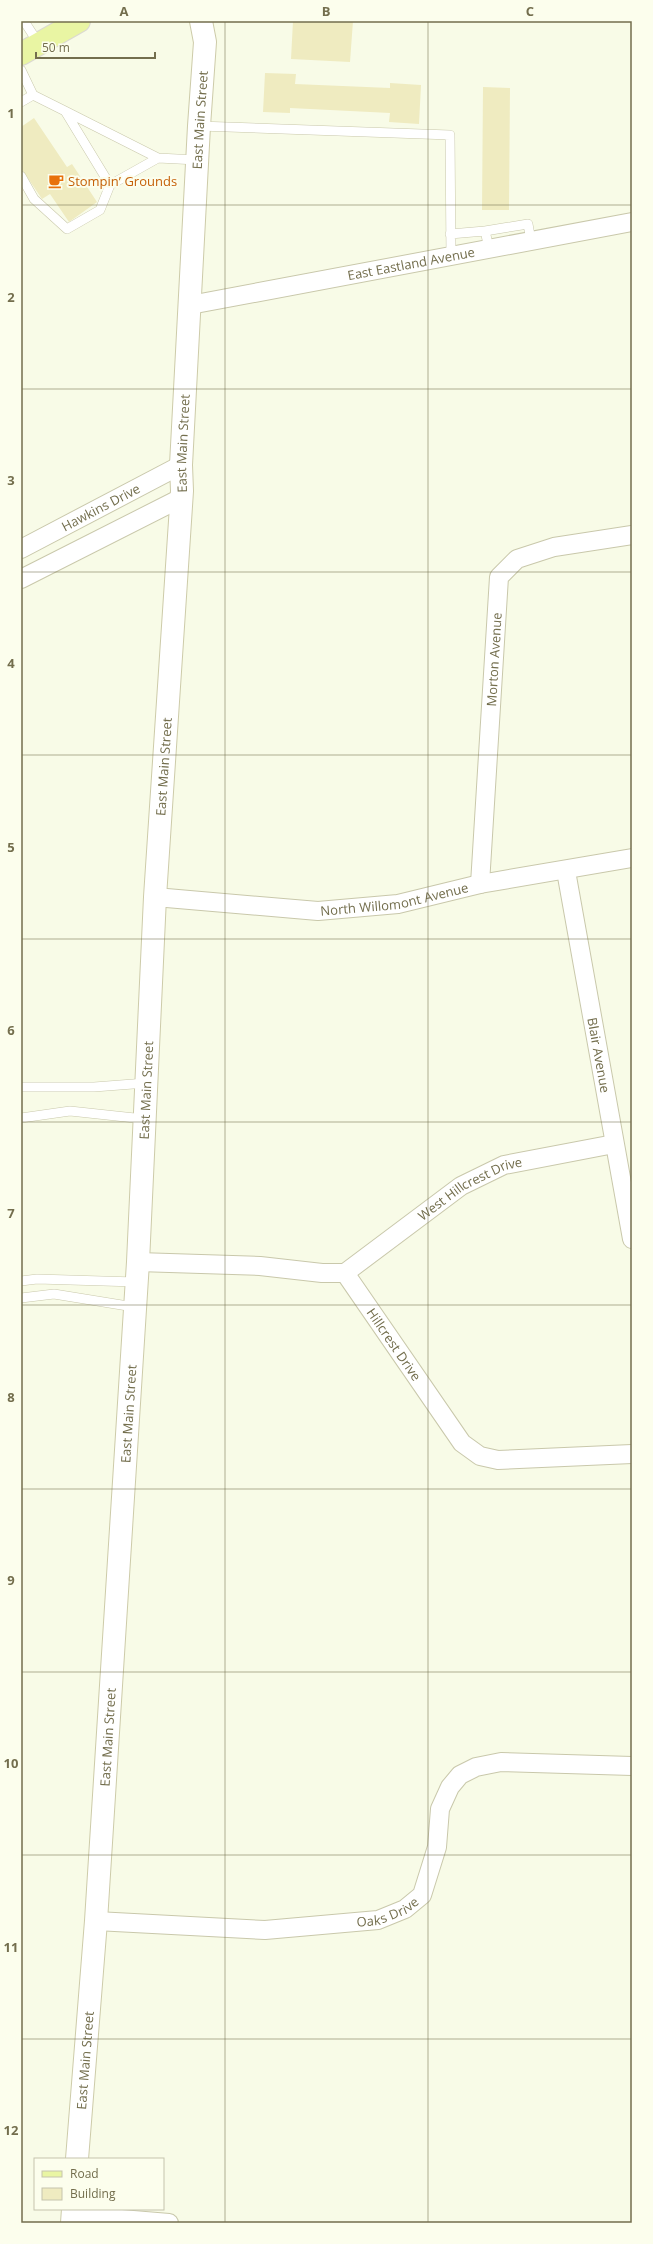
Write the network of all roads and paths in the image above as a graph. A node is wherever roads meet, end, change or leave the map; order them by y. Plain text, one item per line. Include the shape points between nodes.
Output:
1 (24, 21) edge
2 (79, 21) edge
3 (201, 21) edge
4 (30, 49) edge
5 (21, 70) edge
6 (33, 95) junction
7 (21, 102) edge
8 (65, 111) junction
9 (198, 126) junction
10 (158, 158) junction
11 (197, 160) junction
12 (21, 176) edge
13 (110, 185) junction
14 (632, 222) edge
15 (485, 231) junction
16 (450, 234) junction
17 (531, 241) junction
18 (489, 248) junction
19 (450, 256) junction
20 (190, 305) junction
21 (181, 465) junction
22 (181, 498) junction
23 (632, 535) edge
24 (21, 549) edge
25 (21, 579) edge
26 (632, 858) edge
27 (566, 871) junction
28 (480, 884) junction
29 (155, 897) junction
30 (146, 1083) junction
31 (21, 1087) edge
32 (21, 1118) edge
33 (144, 1119) junction
34 (614, 1144) junction
35 (632, 1239) edge
36 (137, 1272) junction
37 (345, 1273) junction
38 (21, 1281) edge
39 (21, 1298) edge
40 (134, 1307) junction
41 (632, 1454) edge
42 (632, 1766) edge
43 (96, 1921) junction
44 (77, 2158) edge
45 (73, 2216) edge
46 (169, 2223) edge

1 - 4 lane
2 - 4 main road
3 - 9 street, East Main Street via 205,42
5 - 6 lane
6 - 7 lane
6 - 8 lane
8 - 10 lane
8 - 13 lane
9 - 11 street, East Main Street
9 - 16 lane via 450,135
10 - 11 lane
10 - 13 lane
11 - 20 street, East Main Street
12 - 13 lane via 34,199 67,229 100,210
14 - 17 street, East Eastland Avenue
15 - 16 lane
15 - 17 lane via 528,224
15 - 18 lane
16 - 19 lane
17 - 18 street, East Eastland Avenue
18 - 19 street, East Eastland Avenue
19 - 20 street, East Eastland Avenue
20 - 21 street, East Main Street
21 - 22 street, East Main Street
21 - 24 street, Hawkins Drive
22 - 25 street, Hawkins Drive
22 - 29 street, East Main Street
23 - 28 street, Morton Avenue via 554,547 517,560 499,577
26 - 27 street, North Willomont Avenue
27 - 28 street, North Willomont Avenue
27 - 34 street, Blair Avenue
28 - 29 street, North Willomont Avenue via 398,904 318,911
29 - 30 street, East Main Street
30 - 31 lane via 94,1087
30 - 33 street, East Main Street
32 - 33 lane via 70,1111
33 - 36 street, East Main Street
34 - 35 street, Blair Avenue
34 - 37 street, West Hillcrest Drive via 504,1165 461,1186
36 - 37 street via 260,1266
36 - 38 lane
36 - 40 street, East Main Street
37 - 41 street, Hillcrest Drive via 462,1443 480,1456 498,1460
39 - 40 lane via 54,1294
40 - 43 street, East Main Street
42 - 43 street, Oaks Drive via 501,1762 476,1767 460,1775 450,1787 440,1809 437,1847 422,1895 405,1909 378,1920 265,1930
43 - 44 street, East Main Street
45 - 46 street

